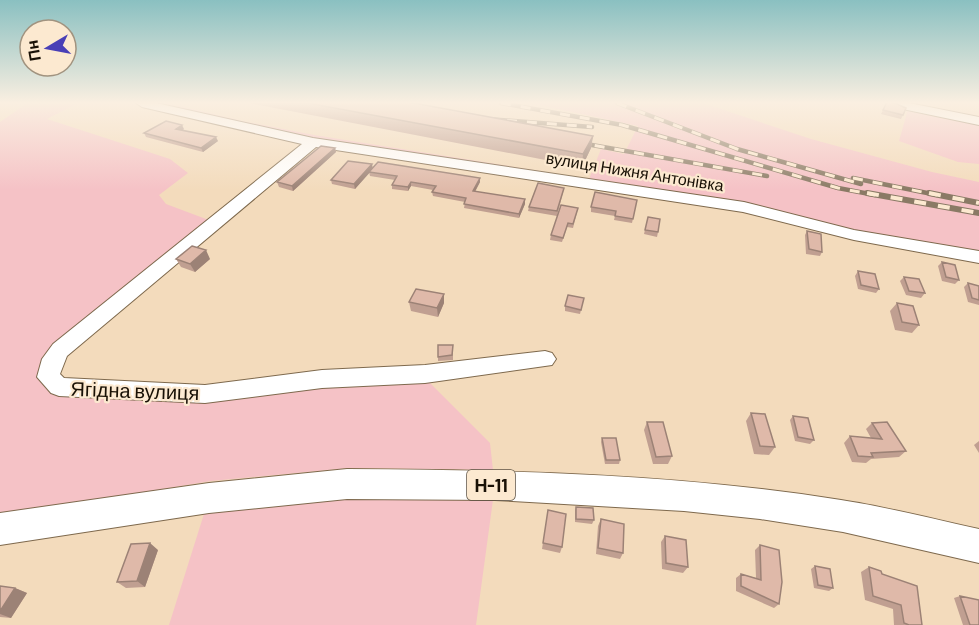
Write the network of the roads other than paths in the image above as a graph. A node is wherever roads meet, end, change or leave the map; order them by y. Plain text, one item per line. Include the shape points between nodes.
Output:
1 (271, 132) edge
2 (313, 142) junction
3 (979, 257) edge
4 (545, 358) dead end
5 (0, 529) edge
6 (979, 546) edge

1 - 2 street, вулиця Нижня Антонівка
2 - 3 street, вулиця Нижня Антонівка via 744,207 854,235
2 - 4 street, Ягідна вулиця via 66,345 53,359 48,377 59,387 205,393 322,379 425,374
5 - 6 main road, Н-11 via 209,498 347,484 495,485 760,504 843,516

